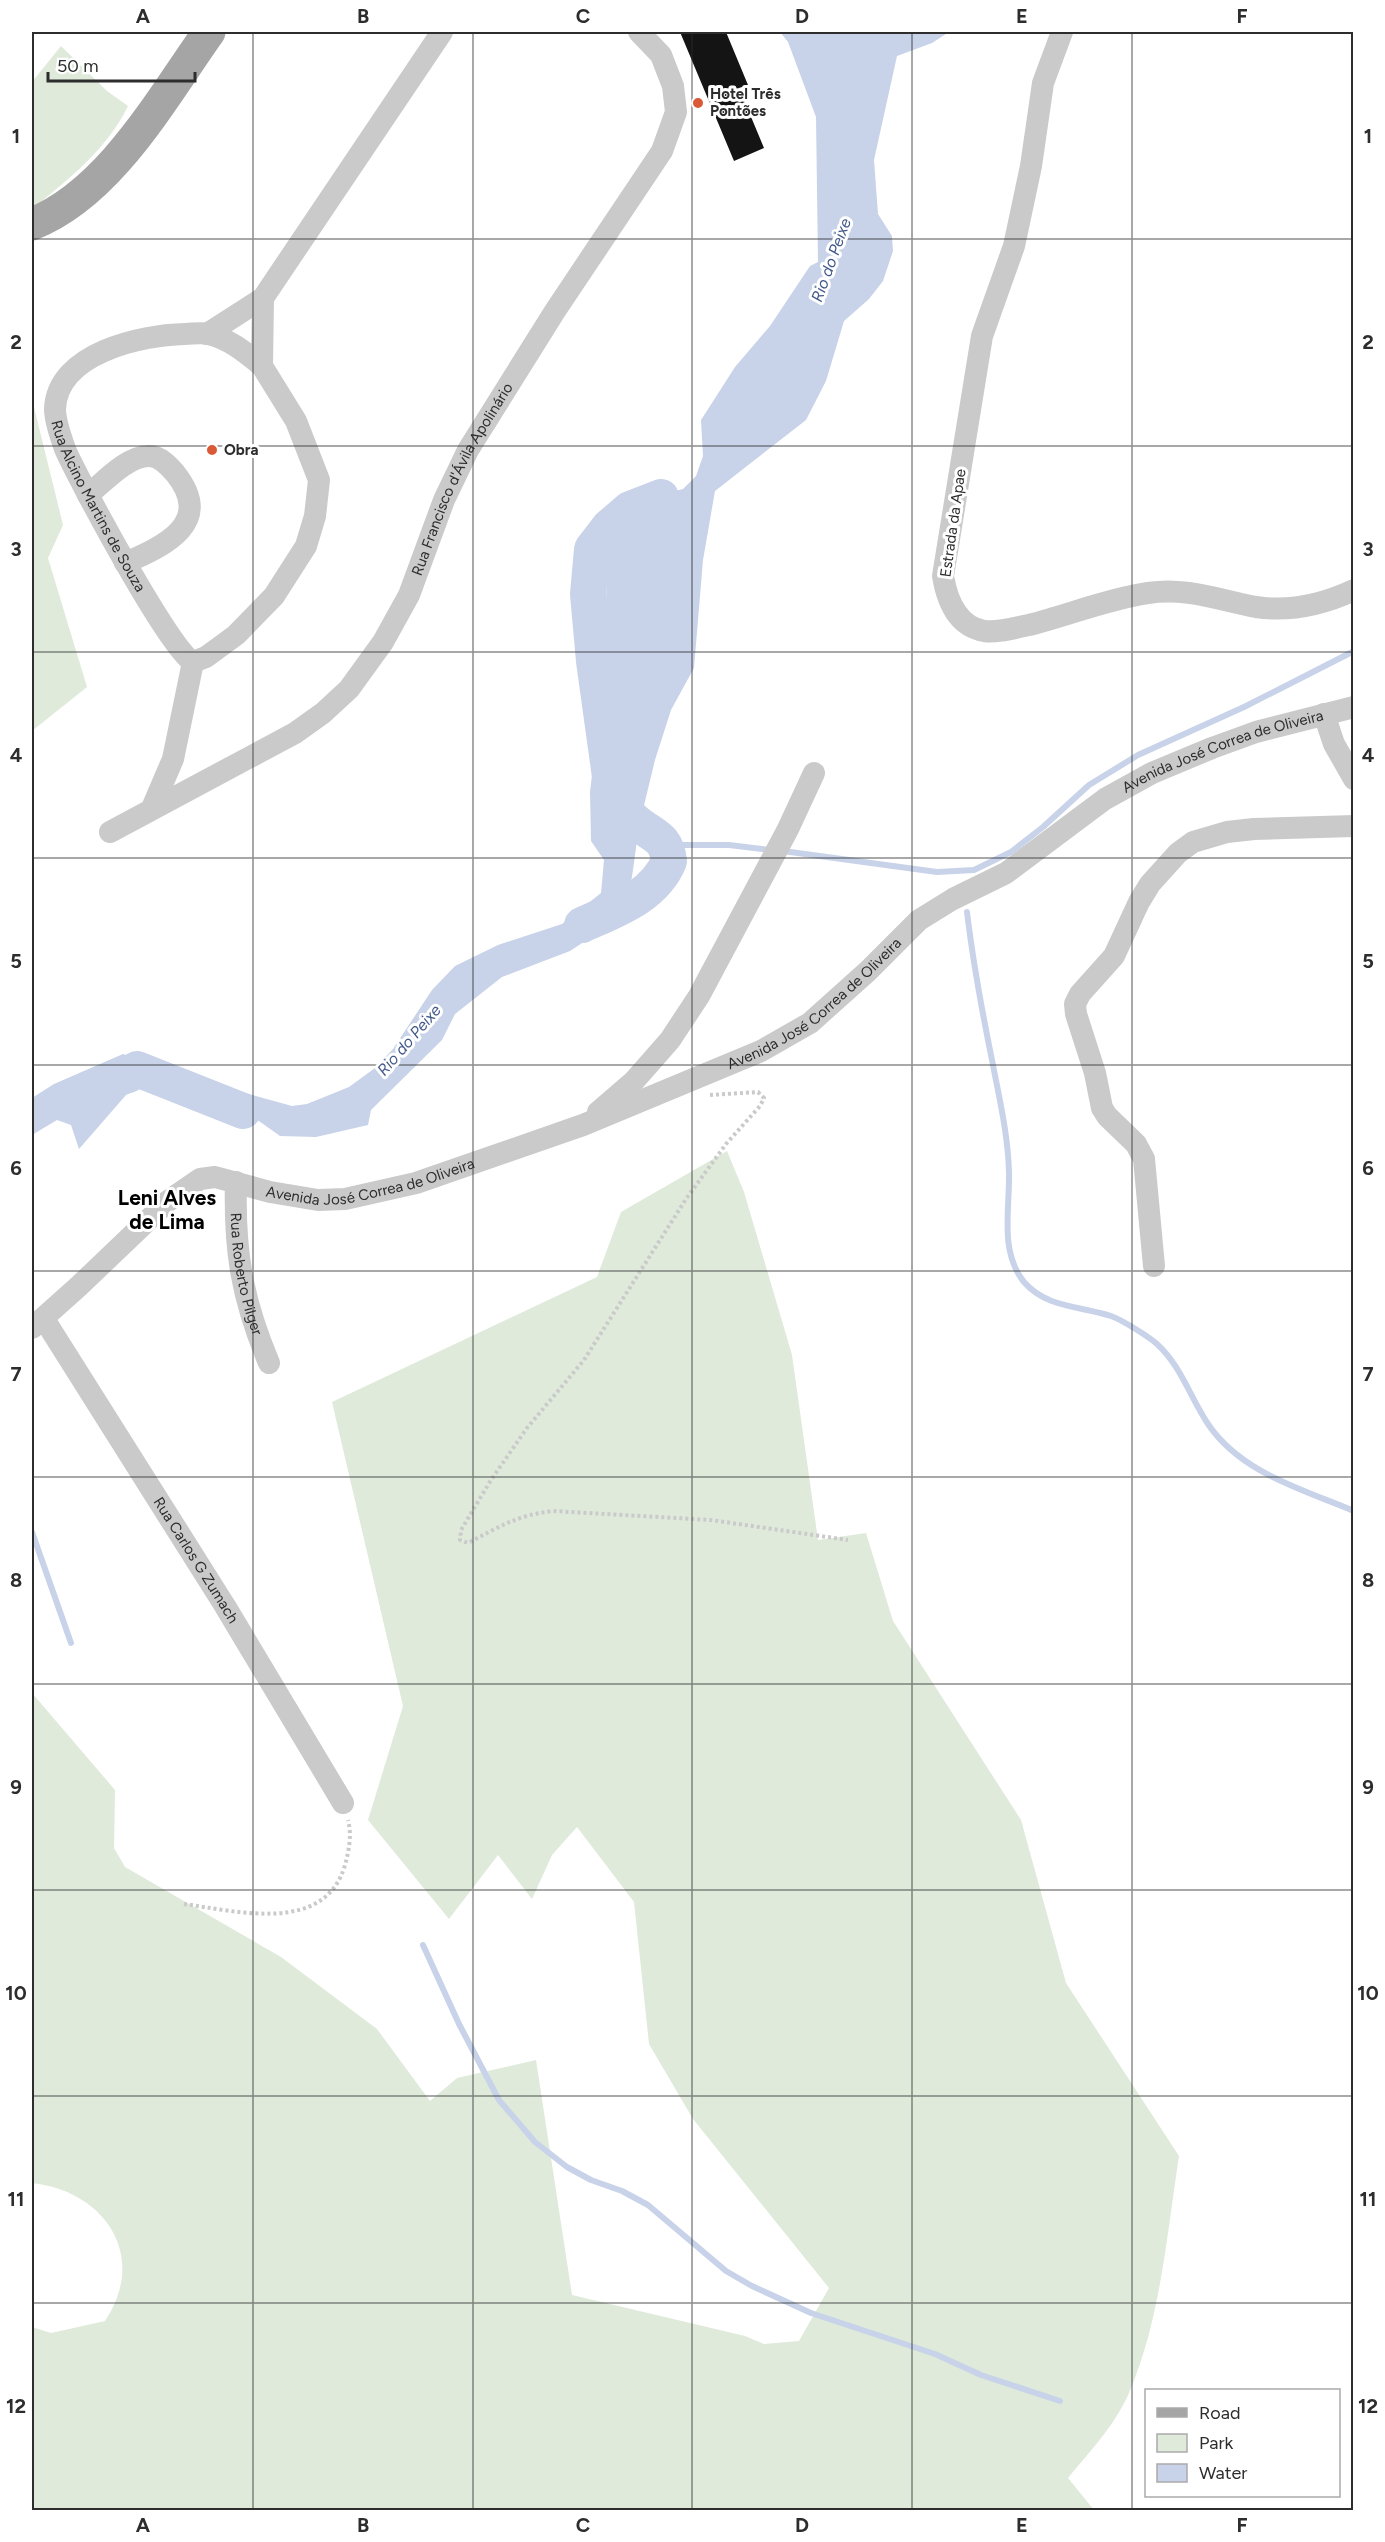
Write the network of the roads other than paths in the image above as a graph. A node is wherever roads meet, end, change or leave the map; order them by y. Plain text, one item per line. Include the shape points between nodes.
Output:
1 (208, 32) edge
2 (442, 32) edge
3 (639, 32) edge
4 (1062, 32) edge
5 (32, 224) edge
6 (263, 298) junction
7 (207, 333) junction
8 (262, 366) junction
9 (88, 495) junction
10 (125, 563) junction
11 (1353, 590) edge
12 (194, 662) junction
13 (1353, 707) edge
14 (1324, 714) junction
15 (814, 773) dead end
16 (1353, 779) edge
17 (152, 808) junction
18 (1353, 826) edge
19 (110, 832) dead end
20 (583, 1125) junction
21 (236, 1182) junction
22 (1154, 1266) dead end
23 (38, 1324) edge
24 (269, 1363) dead end
25 (343, 1803) road end

1 - 5 main road via 117,157 70,202
2 - 6 street
3 - 17 street, Rua Francisco d'Ávila Apolinário via 661,55 673,86 676,112 662,151 468,450 444,500 409,595 383,642 349,689 323,713 295,733
4 - 11 street, Estrada da Apae via 1043,83 1014,246 982,336 943,576 951,606 972,627 999,631 1149,593 1202,594 1257,607 1284,608 1314,604
6 - 7 street
6 - 8 street
7 - 8 street, Rua Alcino Martins de Souza via 243,350
7 - 9 street, Rua Alcino Martins de Souza via 167,334 129,341 91,357 70,374 58,394 55,411 66,449
8 - 12 street, Rua Alcino Martins de Souza via 296,421 319,480 315,516 306,546 274,596 236,635
9 - 10 street, Rua Alcino Martins de Souza
9 - 10 street via 128,463 149,456 170,467 183,484 190,497 191,513 181,529
10 - 12 street, Rua Alcino Martins de Souza via 185,657
12 - 17 street via 173,759
13 - 14 street, Avenida José Correa de Oliveira
14 - 16 street via 1334,744
14 - 20 street, Avenida José Correa de Oliveira via 1212,748 1152,773 1105,799 1006,873 919,921 810,1023 761,1052
15 - 20 street via 699,996 670,1040 634,1081
17 - 19 street, Rua Francisco d'Ávila Apolinário
18 - 22 street via 1254,829 1193,842 1150,884 1114,956 1075,1004 1102,1108 1136,1144 1144,1159
20 - 21 street, Avenida José Correa de Oliveira via 416,1183 345,1199 292,1196
21 - 23 street, Avenida José Correa de Oliveira via 215,1177 200,1179 181,1190
21 - 24 street, Rua Roberto Pilger via 239,1266 247,1304
23 - 25 street, Rua Carlos G Zumach via 225,1606

